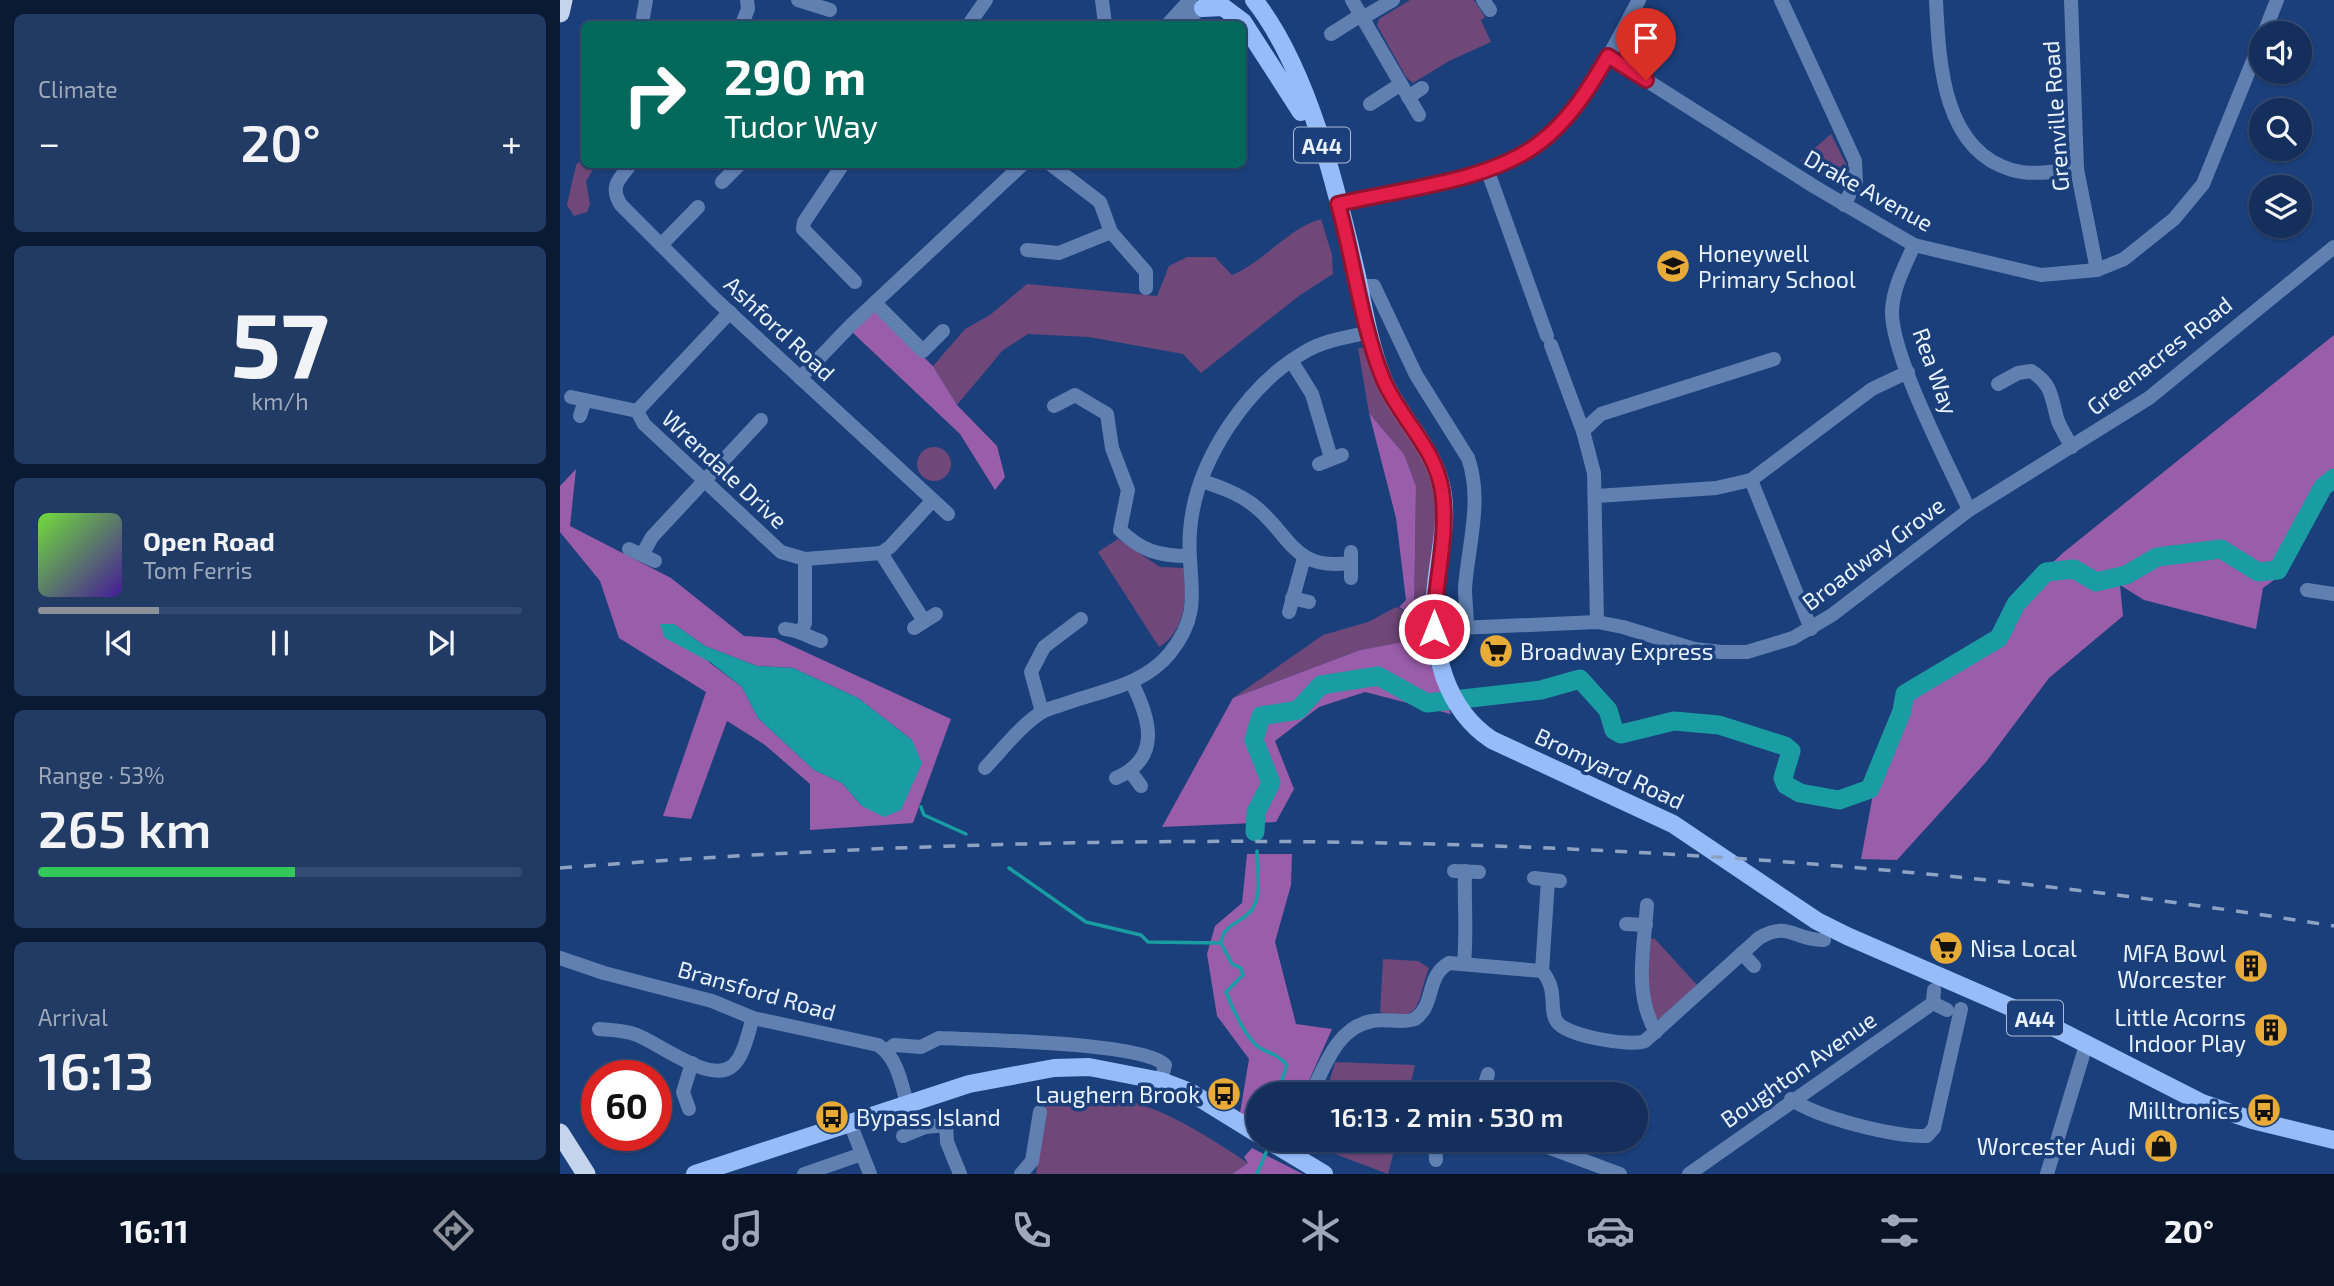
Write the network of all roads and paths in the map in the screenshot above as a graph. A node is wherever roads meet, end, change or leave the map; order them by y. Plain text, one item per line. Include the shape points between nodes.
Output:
1 (563, 0) edge
2 (646, 0) edge
3 (747, 0) edge
4 (798, 0) edge
5 (986, 0) edge
6 (1102, 0) edge
7 (1241, 0) edge
8 (1254, 0) edge
9 (1352, 0) edge
10 (1393, 0) edge
11 (1639, 0) edge
12 (1781, 0) edge
13 (1937, 0) edge
14 (2071, 0) edge
15 (2277, 0) edge
16 (1202, 3) edge
17 (830, 10) dead end
18 (560, 13) edge
19 (1363, 16) junction
20 (643, 17) dead end
21 (744, 21) edge
22 (971, 21) edge
23 (1105, 21) edge
24 (1173, 21) edge
25 (1182, 21) edge
26 (1242, 21) edge
27 (2269, 21) edge
28 (1246, 27) edge
29 (1331, 34) dead end
30 (1608, 56) junction
31 (2249, 71) edge
32 (1300, 88) junction
33 (1422, 88) dead end
34 (1405, 90) junction
35 (1370, 103) dead end
36 (1419, 115) dead end
37 (1324, 151) junction
38 (628, 168) edge
39 (736, 168) edge
40 (840, 168) edge
41 (1014, 168) edge
42 (1055, 168) edge
43 (1487, 169) junction
44 (2077, 169) junction
45 (722, 182) dead end
46 (1338, 204) junction
47 (1844, 205) junction
48 (698, 207) dead end
49 (1111, 232) junction
50 (661, 245) junction
51 (1914, 245) junction
52 (2334, 247) edge
53 (1027, 250) dead end
54 (2097, 270) junction
55 (855, 282) dead end
56 (1359, 286) junction
57 (1146, 288) dead end
58 (875, 303) junction
59 (730, 312) junction
60 (943, 331) dead end
61 (1369, 332) junction
62 (1774, 359) dead end
63 (1292, 362) junction
64 (1908, 372) junction
65 (800, 378) junction
66 (1998, 384) dead end
67 (1054, 406) dead end
68 (637, 411) junction
69 (580, 416) dead end
70 (761, 420) dead end
71 (1583, 431) junction
72 (2072, 447) junction
73 (1331, 459) dead end
74 (703, 480) junction
75 (1751, 480) junction
76 (1202, 481) junction
77 (1597, 496) junction
78 (932, 501) junction
79 (1969, 510) junction
80 (948, 514) dead end
81 (881, 553) junction
82 (642, 555) dead end
83 (1188, 556) junction
84 (1304, 558) junction
85 (805, 559) junction
86 (1351, 565) dead end
87 (2307, 590) dead end
88 (2334, 594) edge
89 (1309, 602) dead end
90 (1081, 619) dead end
91 (925, 621) dead end
92 (1597, 622) junction
93 (1467, 626) junction
94 (785, 629) dead end
95 (1434, 629) junction
96 (1811, 629) junction
97 (802, 630) junction
98 (821, 641) dead end
99 (1132, 683) junction
100 (1042, 712) junction
101 (985, 768) dead end
102 (1130, 771) junction
103 (1116, 778) dead end
104 (1141, 786) dead end
105 (1466, 871) dead end
106 (1548, 880) dead end
107 (1647, 905) dead end
108 (1626, 924) dead end
109 (1646, 925) junction
110 (1830, 936) junction
111 (1742, 953) junction
112 (560, 958) edge
113 (1464, 963) junction
114 (1754, 966) dead end
115 (1542, 971) junction
116 (753, 1018) junction
117 (599, 1029) dead end
118 (1656, 1032) junction
119 (2086, 1045) junction
120 (887, 1051) junction
121 (692, 1063) junction
122 (1488, 1074) dead end
123 (1161, 1081) junction
124 (1317, 1082) edge
125 (1486, 1082) edge
126 (1791, 1099) junction
127 (908, 1103) junction
128 (688, 1109) dead end
129 (1040, 1112) dead end
130 (986, 1118) dead end
131 (850, 1123) junction
132 (946, 1125) junction
133 (1246, 1127) edge
134 (560, 1133) edge
135 (903, 1136) dead end
136 (2334, 1139) edge
137 (1288, 1152) edge
138 (1436, 1152) edge
139 (1561, 1152) edge
140 (762, 1154) junction
141 (862, 1154) junction
142 (1436, 1160) dead end
143 (587, 1171) edge
144 (695, 1174) edge
145 (744, 1174) edge
146 (804, 1174) edge
147 (870, 1174) edge
148 (960, 1174) edge
149 (1021, 1174) edge
150 (1324, 1174) edge
151 (1620, 1174) edge
152 (1689, 1174) edge
153 (2047, 1174) edge

1 - 18 highway
2 - 20 street
3 - 21 street
4 - 17 street
5 - 22 street
6 - 23 street
7 - 32 main road, Bromyard Road / A44
8 - 32 main road, Bromyard Road / A44 via 1286,51
9 - 19 street
10 - 19 street
11 - 30 street
12 - 47 street via 1855,161 1856,183
13 - 44 street via 1953,115 1967,142 1980,155 2013,171
14 - 44 street, Grenville Road
15 - 27 street
16 - 24 street
16 - 25 street
16 - 26 main road via 1223,7
19 - 29 street
19 - 34 street
28 - 37 main road
30 - 43 street via 1572,112 1554,130 1538,144
30 - 47 street, Drake Avenue
31 - 54 street, Drake Avenue via 2203,184 2144,244
32 - 37 main road, Bromyard Road / A44
33 - 34 street
34 - 35 street
34 - 36 street
37 - 46 main road, Bromyard Road / A44
38 - 50 street, Ashford Road via 614,193
39 - 45 street
40 - 55 street via 803,229
41 - 58 street
42 - 49 street via 1100,202
43 - 46 street
43 - 71 street
44 - 54 street, Grenville Road
46 - 56 main road, Bromyard Road / A44
47 - 51 street, Drake Avenue
48 - 50 street
49 - 53 street via 1059,253
49 - 57 street via 1146,272
50 - 59 street, Ashford Road
51 - 54 street, Drake Avenue via 2041,275
51 - 64 street, Rea Way via 1900,276 1892,314
52 - 72 street, Greenacres Road via 2149,398
56 - 61 main road, Bromyard Road / A44
56 - 93 street via 1374,286 1416,375 1473,473
58 - 60 street via 923,351
58 - 65 street
59 - 65 street, Ashford Road
59 - 68 street
61 - 63 street via 1324,343
61 - 95 main road, Bromyard Road / A44 via 1384,380 1423,441 1442,489
62 - 71 street via 1601,414
63 - 73 street via 1312,394
63 - 76 street via 1231,421
64 - 75 street via 1872,389
64 - 79 street, Rea Way
65 - 78 street, Ashford Road
66 - 72 street via 2031,371 2044,379 2057,420
67 - 83 street via 1075,395 1107,414 1112,448 1128,490 1121,530 1160,556
68 - 69 street via 578,398
68 - 74 street, Wrendale Drive via 644,424
70 - 74 street
71 - 77 street
72 - 79 street, Greenacres Road
74 - 82 street via 652,537
74 - 85 street, Wrendale Drive via 781,552
75 - 77 street via 1716,488
75 - 96 street
76 - 83 street
76 - 84 street via 1232,491 1255,506
77 - 92 street
78 - 80 street, Ashford Road
78 - 81 street
79 - 96 street, Broadway Grove
81 - 85 street, Wrendale Drive
81 - 91 street
83 - 99 street via 1194,591 1182,634 1168,655
84 - 86 street via 1330,566
84 - 89 street via 1291,605
85 - 97 street
87 - 88 street
90 - 100 street via 1044,647 1031,672
92 - 93 street, Broadway Grove
92 - 96 street, Broadway Grove via 1694,649 1722,652 1765,648
93 - 95 street, Broadway Grove
94 - 97 street
95 - 110 main road, Bromyard Road / A44 via 1447,686 1473,727 1673,824
97 - 98 street
99 - 100 street
99 - 102 street via 1149,721 1149,734 1137,766
100 - 101 street
102 - 103 street
102 - 104 street
105 - 113 street
106 - 115 street
107 - 109 street
108 - 109 street
109 - 118 street via 1641,990
110 - 111 street via 1808,938 1772,930
110 - 119 main road, Bromyard Road / A44 via 2031,1016
111 - 114 street
111 - 118 street
112 - 116 street, Bransford Road via 712,1001
113 - 115 street
113 - 124 street via 1449,963 1434,976 1427,1007 1415,1019 1374,1020 1351,1029 1339,1039
115 - 118 street via 1553,991 1555,1018 1569,1031 1631,1045
116 - 120 street, Bransford Road via 878,1045
116 - 121 street via 731,1068 718,1071
117 - 121 street via 635,1034
119 - 136 main road, Bromyard Road / A44 via 2231,1114
119 - 153 street
120 - 123 street via 894,1045 921,1047 939,1038 1108,1049 1158,1058 1165,1065
120 - 127 street
121 - 128 street via 683,1092
122 - 125 street
123 - 127 main road via 1089,1067 1054,1068 969,1084
123 - 133 main road via 1190,1092
126 - 126 street, Boughton Avenue via 1934,996 1959,1008 1934,1128 1927,1136 1908,1136 1807,1110
126 - 152 street, Boughton Avenue
127 - 131 main road
129 - 149 street via 1032,1161
130 - 132 street via 955,1118
131 - 140 main road
131 - 141 street
132 - 135 street
132 - 148 street via 947,1142
134 - 143 highway
137 - 150 main road
138 - 142 street
139 - 151 street
140 - 144 main road
140 - 145 main road
141 - 146 street
141 - 147 street

